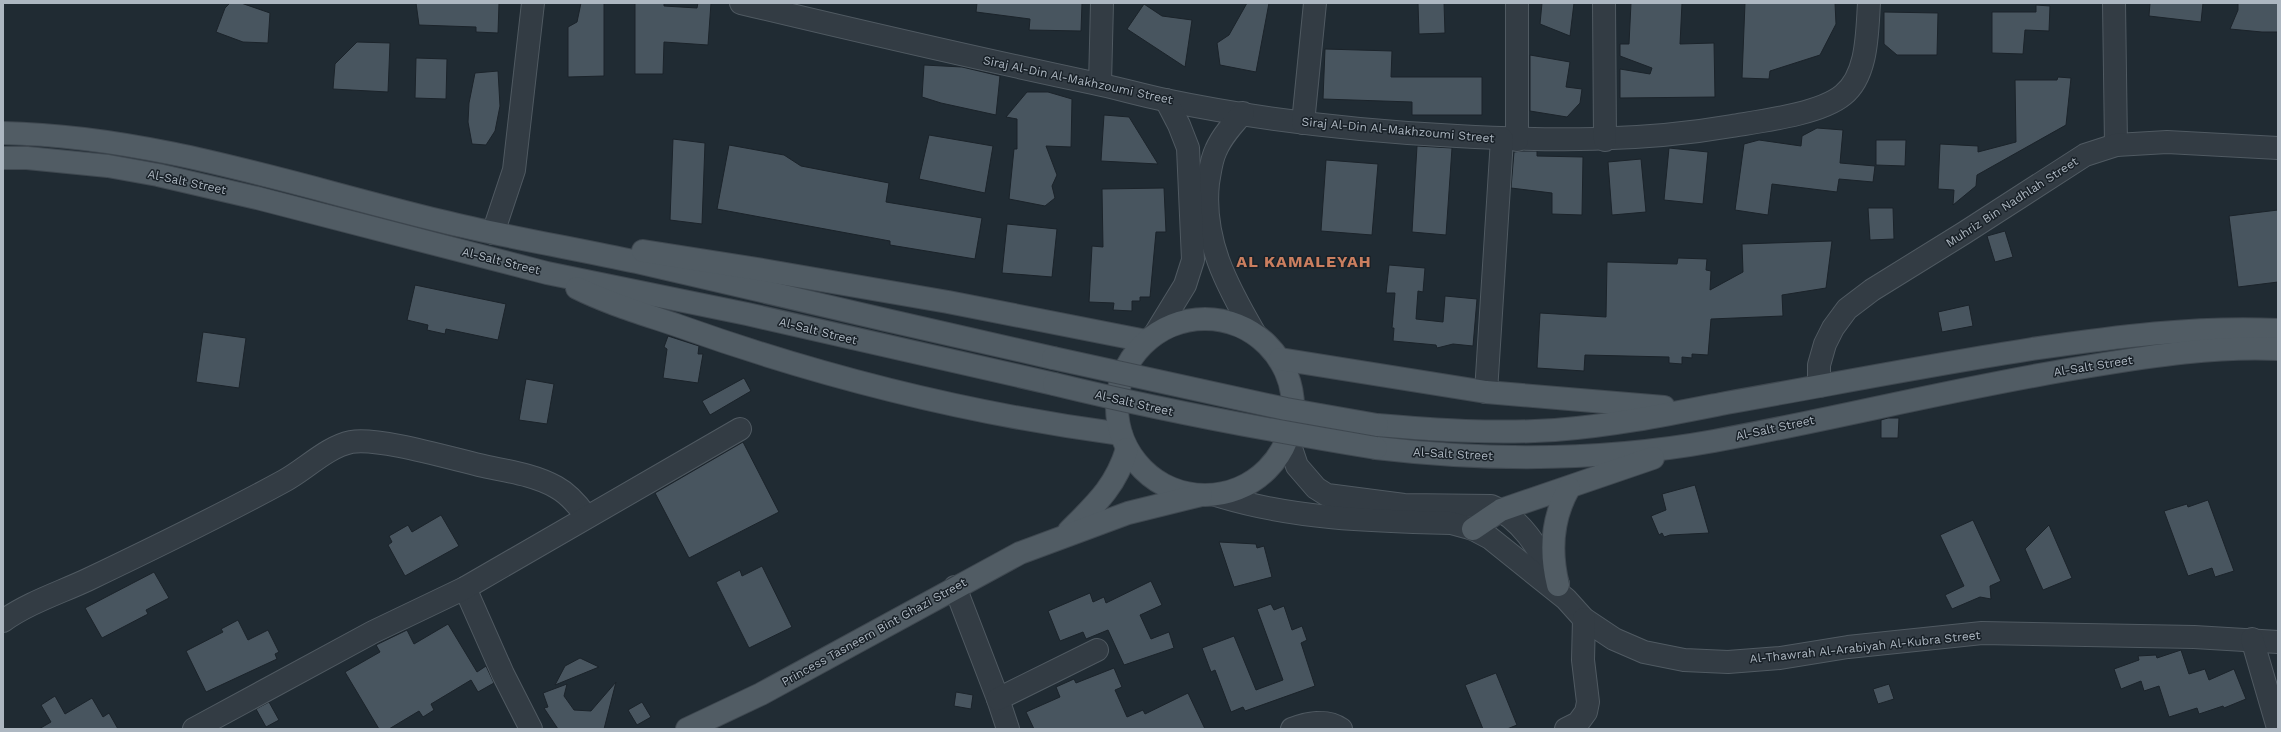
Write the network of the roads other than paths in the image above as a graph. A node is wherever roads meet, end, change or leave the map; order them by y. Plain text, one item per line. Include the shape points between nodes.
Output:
1 (533, 3) edge
2 (741, 3) edge
3 (1102, 3) edge
4 (1315, 3) edge
5 (1517, 3) edge
6 (1604, 3) edge
7 (1869, 3) edge
8 (2114, 3) edge
9 (1100, 84) junction
10 (1166, 100) junction
11 (1243, 113) junction
12 (1303, 122) junction
13 (3, 133) edge
14 (1510, 139) junction
15 (1605, 140) junction
16 (2116, 144) junction
17 (2278, 148) edge
18 (3, 158) edge
19 (1199, 203) junction
20 (493, 233) junction
21 (581, 250) junction
22 (547, 273) junction
23 (2278, 330) edge
24 (1255, 334) junction
25 (1150, 337) junction
26 (2278, 349) edge
27 (1280, 359) junction
28 (1819, 386) junction
29 (1486, 392) junction
30 (1693, 409) junction
31 (740, 429) dead end
32 (1288, 439) junction
33 (1124, 441) junction
34 (1712, 442) junction
35 (1569, 488) junction
36 (1209, 495) junction
37 (1501, 510) junction
38 (586, 516) junction
39 (1473, 529) junction
40 (1063, 538) junction
41 (955, 587) junction
42 (465, 588) junction
43 (1562, 592) junction
44 (1584, 619) junction
45 (3, 621) edge
46 (2252, 639) junction
47 (2278, 642) edge
48 (1097, 650) dead end
49 (998, 699) junction
50 (2278, 728) edge
51 (194, 729) edge
52 (531, 729) edge
53 (687, 729) edge
54 (1008, 729) edge
55 (1292, 729) edge
56 (1341, 729) edge
57 (1566, 729) edge

1 - 20 street via 514,170
2 - 9 street, Siraj Al-Din Al-Makhzoumi Street via 992,62
3 - 9 street
4 - 12 street
5 - 14 street
6 - 15 street
7 - 15 street, Siraj Al-Din Al-Makhzoumi Street via 1862,64 1846,93 1833,102 1788,116 1699,132
8 - 16 street
9 - 10 street, Siraj Al-Din Al-Makhzoumi Street
10 - 11 street, Siraj Al-Din Al-Makhzoumi Street
10 - 19 street via 1188,148
11 - 12 street, Siraj Al-Din Al-Makhzoumi Street
11 - 19 street via 1216,150
12 - 14 street, Siraj Al-Din Al-Makhzoumi Street via 1377,131
13 - 20 main road, Al-Salt Street via 82,138 180,155
14 - 15 street, Siraj Al-Din Al-Makhzoumi Street
14 - 29 street
16 - 17 street, Muhriz Bin Nadhlah Street via 2167,142
16 - 28 street, Muhriz Bin Nadhlah Street via 2085,155 1872,290 1847,309 1825,344 1819,365
18 - 22 main road, Al-Salt Street via 108,166 158,175
19 - 24 street via 1218,262
19 - 25 street via 1193,236 1191,271 1178,297
20 - 21 main road, Al-Salt Street
21 - 25 main road via 656,252
21 - 30 main road, Al-Salt Street, bridge via 1053,358 1286,409 1377,426 1446,431 1549,430
22 - 33 main road via 612,303 780,360 880,388
22 - 34 main road, Al-Salt Street, bridge via 740,312 1161,410 1376,448 1417,453 1515,458 1644,450
23 - 28 main road, Al-Salt Street via 2194,330 2114,337
24 - 25 main road, Princess Tasneem Bint Ghazi Street via 1244,327 1216,319 1186,320 1164,328
24 - 27 main road, Princess Tasneem Bint Ghazi Street via 1264,340
25 - 33 main road via 1129,360 1119,384 1116,409
26 - 34 main road, Al-Salt Street via 2202,352 2062,370
27 - 29 main road
27 - 32 main road, Princess Tasneem Bint Ghazi Street via 1291,384 1294,412
28 - 30 main road, Al-Salt Street
29 - 30 main road
31 - 38 street
32 - 36 main road, Princess Tasneem Bint Ghazi Street via 1271,466 1260,477 1246,485
32 - 37 street, Al-Thawrah Al-Arabiyah Al-Kubra Street via 1297,466 1316,488 1327,496 1404,505 1491,506
33 - 36 main road via 1136,463 1152,478 1171,488
33 - 40 main road, Princess Tasneem Bint Ghazi Street via 1116,479 1103,497
34 - 35 main road via 1620,468
35 - 37 main road
35 - 43 main road via 1554,532 1552,552
36 - 39 street, Al-Thawrah Al-Arabiyah Al-Kubra Street via 1280,512 1451,523
36 - 40 main road, Princess Tasneem Bint Ghazi Street via 1128,513
37 - 39 main road
37 - 43 street, Al-Thawrah Al-Arabiyah Al-Kubra Street via 1520,526 1535,545
38 - 42 street
38 - 45 street via 567,494 537,478 425,452 365,441 350,442 340,445 297,474 234,509 17,611
39 - 43 street, Al-Thawrah Al-Arabiyah Al-Kubra Street via 1511,553
40 - 41 main road, Princess Tasneem Bint Ghazi Street via 1020,553
41 - 49 street
41 - 53 main road, Princess Tasneem Bint Ghazi Street via 761,694
42 - 51 street via 373,632
42 - 52 street via 503,674
43 - 44 street, Al-Thawrah Al-Arabiyah Al-Kubra Street
44 - 46 street, Al-Thawrah Al-Arabiyah Al-Kubra Street via 1614,639 1644,652 1684,660 1728,662 1982,633
44 - 57 street via 1583,660 1588,702 1586,712 1578,723
46 - 47 street, Al-Thawrah Al-Arabiyah Al-Kubra Street
46 - 50 street
48 - 49 street
49 - 54 street
55 - 56 street via 1314,723

